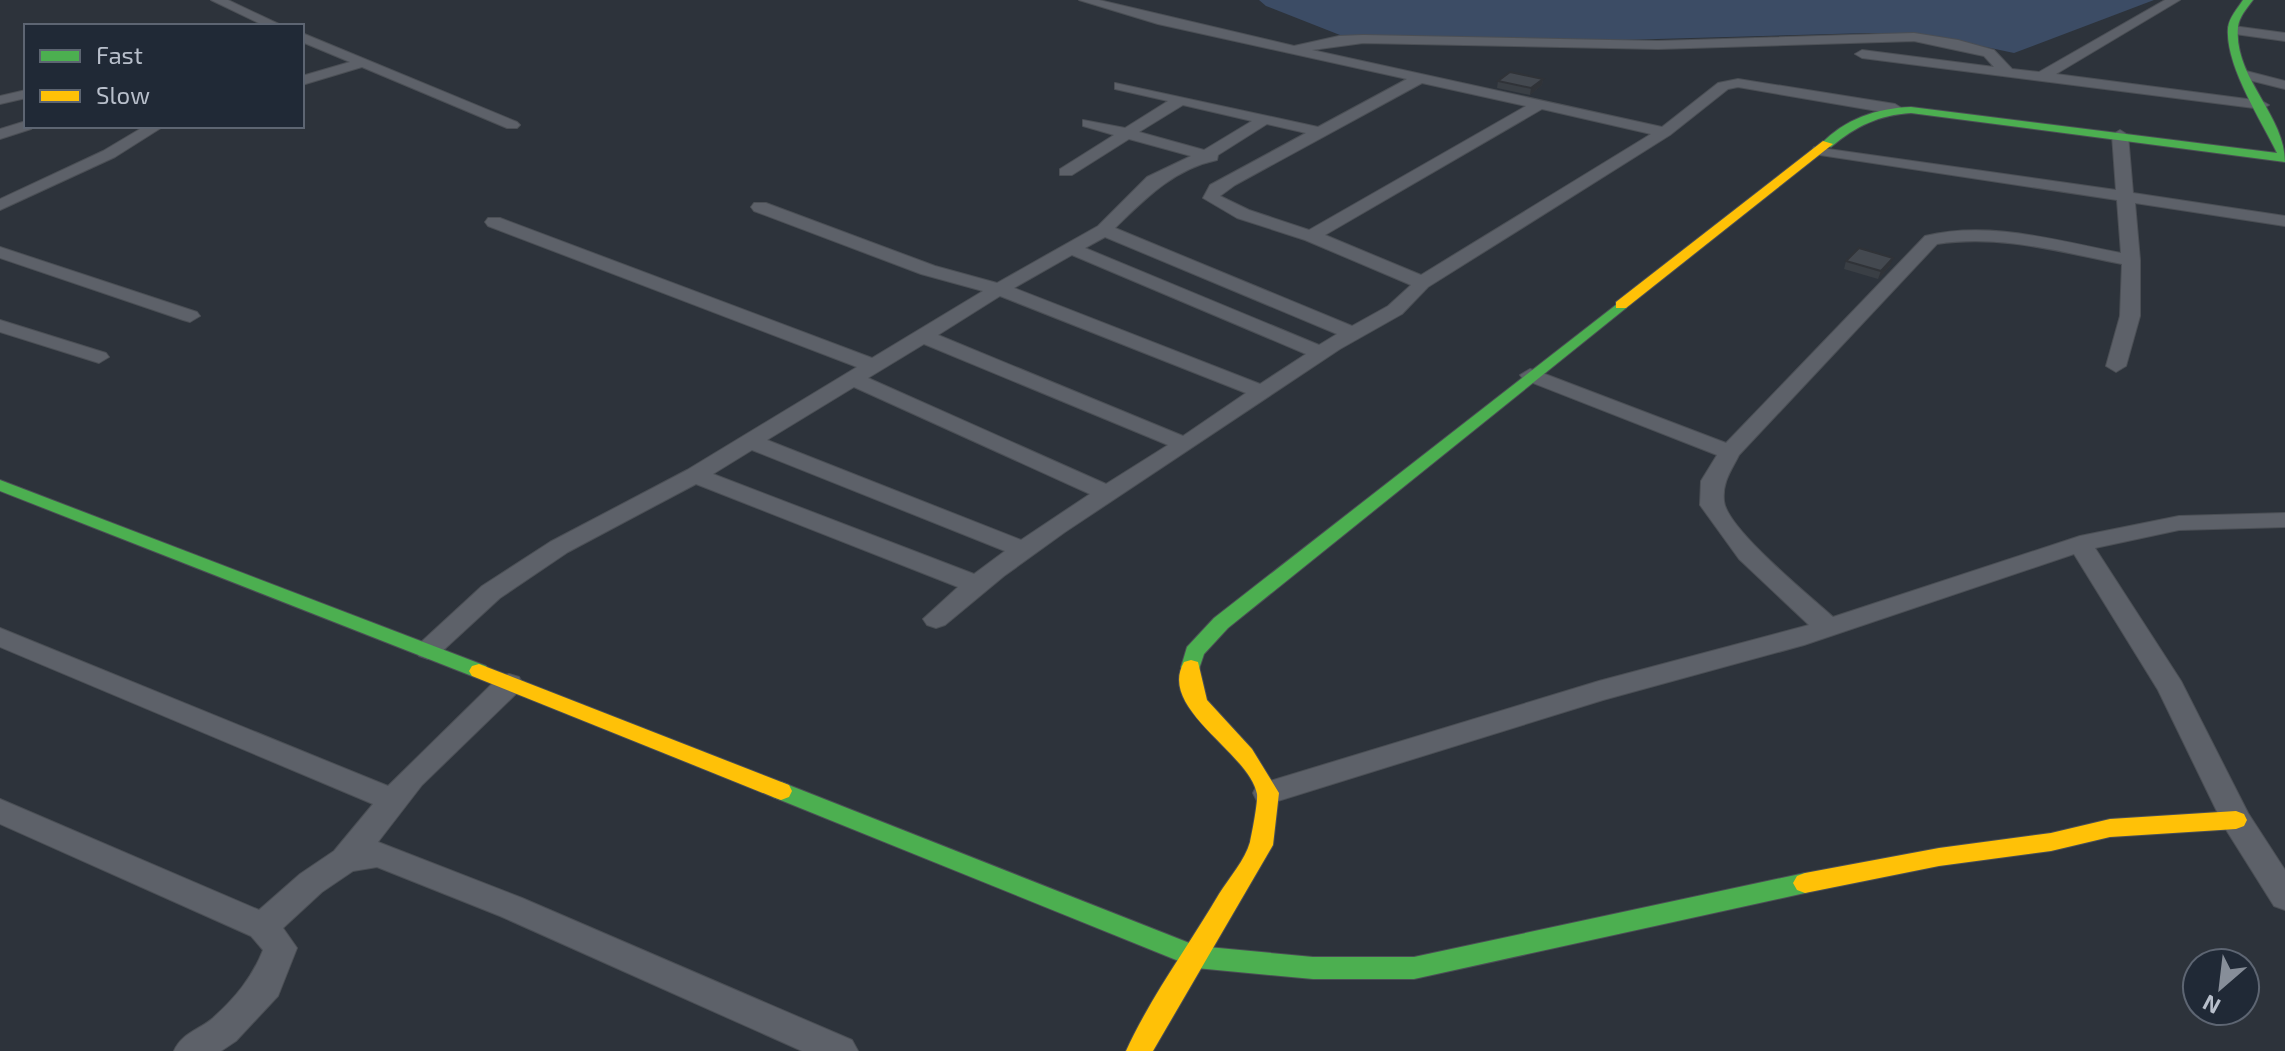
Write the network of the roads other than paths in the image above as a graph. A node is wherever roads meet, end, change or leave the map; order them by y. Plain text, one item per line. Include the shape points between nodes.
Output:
1 (217, 0) edge
2 (1085, 0) edge
3 (2174, 0) edge
4 (2248, 0) edge
5 (271, 24) edge
6 (2233, 30) junction
7 (2285, 37) edge
8 (305, 41) edge
9 (1298, 49) junction
10 (1862, 54) dead end
11 (362, 63) junction
12 (2008, 73) junction
13 (2246, 75) junction
14 (1422, 77) junction
15 (2041, 77) junction
16 (304, 80) edge
17 (2285, 85) edge
18 (1120, 86) dead end
19 (24, 94) edge
20 (0, 100) edge
21 (1180, 100) junction
22 (1540, 104) junction
23 (2262, 105) junction
24 (1895, 109) junction
25 (1264, 120) junction
26 (1088, 123) dead end
27 (512, 125) dead end
28 (24, 127) edge
29 (153, 128) edge
30 (1320, 132) junction
31 (1665, 132) junction
32 (0, 134) edge
33 (1125, 134) junction
34 (2120, 135) junction
35 (1820, 150) junction
36 (1205, 156) junction
37 (1251, 169) junction
38 (1066, 172) dead end
39 (2126, 196) junction
40 (0, 205) edge
41 (760, 207) dead end
42 (2285, 221) edge
43 (494, 222) dead end
44 (1104, 230) junction
45 (1311, 236) junction
46 (1072, 249) junction
47 (0, 252) edge
48 (2131, 260) junction
49 (1421, 283) junction
50 (999, 289) junction
51 (190, 316) dead end
52 (0, 326) edge
53 (1351, 333) junction
54 (923, 336) junction
55 (1321, 353) junction
56 (99, 357) dead end
57 (874, 366) junction
58 (2116, 366) dead end
59 (1530, 375) junction
60 (854, 379) junction
61 (1264, 393) junction
62 (750, 441) junction
63 (1184, 444) junction
64 (1730, 452) junction
65 (695, 475) junction
66 (0, 485) edge
67 (1107, 493) junction
68 (2283, 522) edge
69 (2080, 544) junction
70 (1022, 549) junction
71 (975, 584) junction
72 (936, 619) dead end
73 (1829, 628) junction
74 (0, 637) edge
75 (428, 650) junction
76 (509, 684) junction
77 (1268, 793) junction
78 (393, 800) junction
79 (0, 811) edge
80 (2236, 820) junction
81 (345, 860) junction
82 (2285, 897) edge
83 (263, 926) junction
84 (1196, 957) junction
85 (192, 1051) edge
86 (840, 1051) edge
87 (1139, 1051) edge

1 - 5 street
2 - 9 street
3 - 15 street
4 - 6 street
6 - 7 street
6 - 13 street
8 - 11 street
9 - 12 street via 1363,39 1658,45 1901,37 1989,53
9 - 14 street
10 - 12 street
11 - 16 street
11 - 27 street
12 - 15 street
13 - 17 street
13 - 23 street
14 - 22 street
14 - 30 street
15 - 23 street
18 - 21 street
19 - 20 street
21 - 25 street
21 - 33 street
22 - 31 street
22 - 45 street
23 - 34 street via 2285,158
24 - 31 street via 1738,83 1723,86
24 - 34 street
24 - 35 street via 1852,121
25 - 30 street
25 - 36 street
26 - 33 street
28 - 32 street
29 - 40 street
30 - 37 street
31 - 49 street
33 - 36 street
33 - 38 street
34 - 39 street
35 - 39 street
35 - 59 street
36 - 37 street
36 - 44 street via 1153,181
37 - 45 street via 1216,189 1211,198
39 - 42 street
39 - 48 street
41 - 50 street via 928,270
43 - 57 street
44 - 46 street
44 - 53 street
45 - 49 street
46 - 50 street
46 - 55 street
47 - 51 street
48 - 58 street via 2130,316
48 - 64 street via 2003,237 1959,233 1931,240
49 - 53 street via 1404,303
50 - 54 street
50 - 61 street
52 - 56 street
53 - 55 street
54 - 57 street
54 - 63 street
55 - 61 street
57 - 60 street
59 - 64 street
59 - 77 street via 1233,613 1194,652 1188,679 1204,715 1242,752
60 - 62 street
60 - 67 street
61 - 63 street
62 - 65 street
62 - 70 street
63 - 67 street
64 - 73 street via 1713,481 1712,505 1748,554
65 - 71 street
65 - 75 street via 559,547 491,592
66 - 75 street
67 - 70 street
68 - 69 street via 2179,523
69 - 73 street
69 - 80 street via 2171,688
70 - 71 street
71 - 72 street
73 - 77 street via 1599,691
74 - 78 street
75 - 76 street
76 - 78 street
76 - 84 street
77 - 84 street via 1261,845
78 - 81 street
79 - 83 street
80 - 82 street
80 - 84 street via 2110,828 1939,857 1711,901 1414,968 1313,968
81 - 83 street
81 - 86 street via 378,854 416,867
83 - 85 street via 280,948 266,986 224,1030
84 - 87 street

